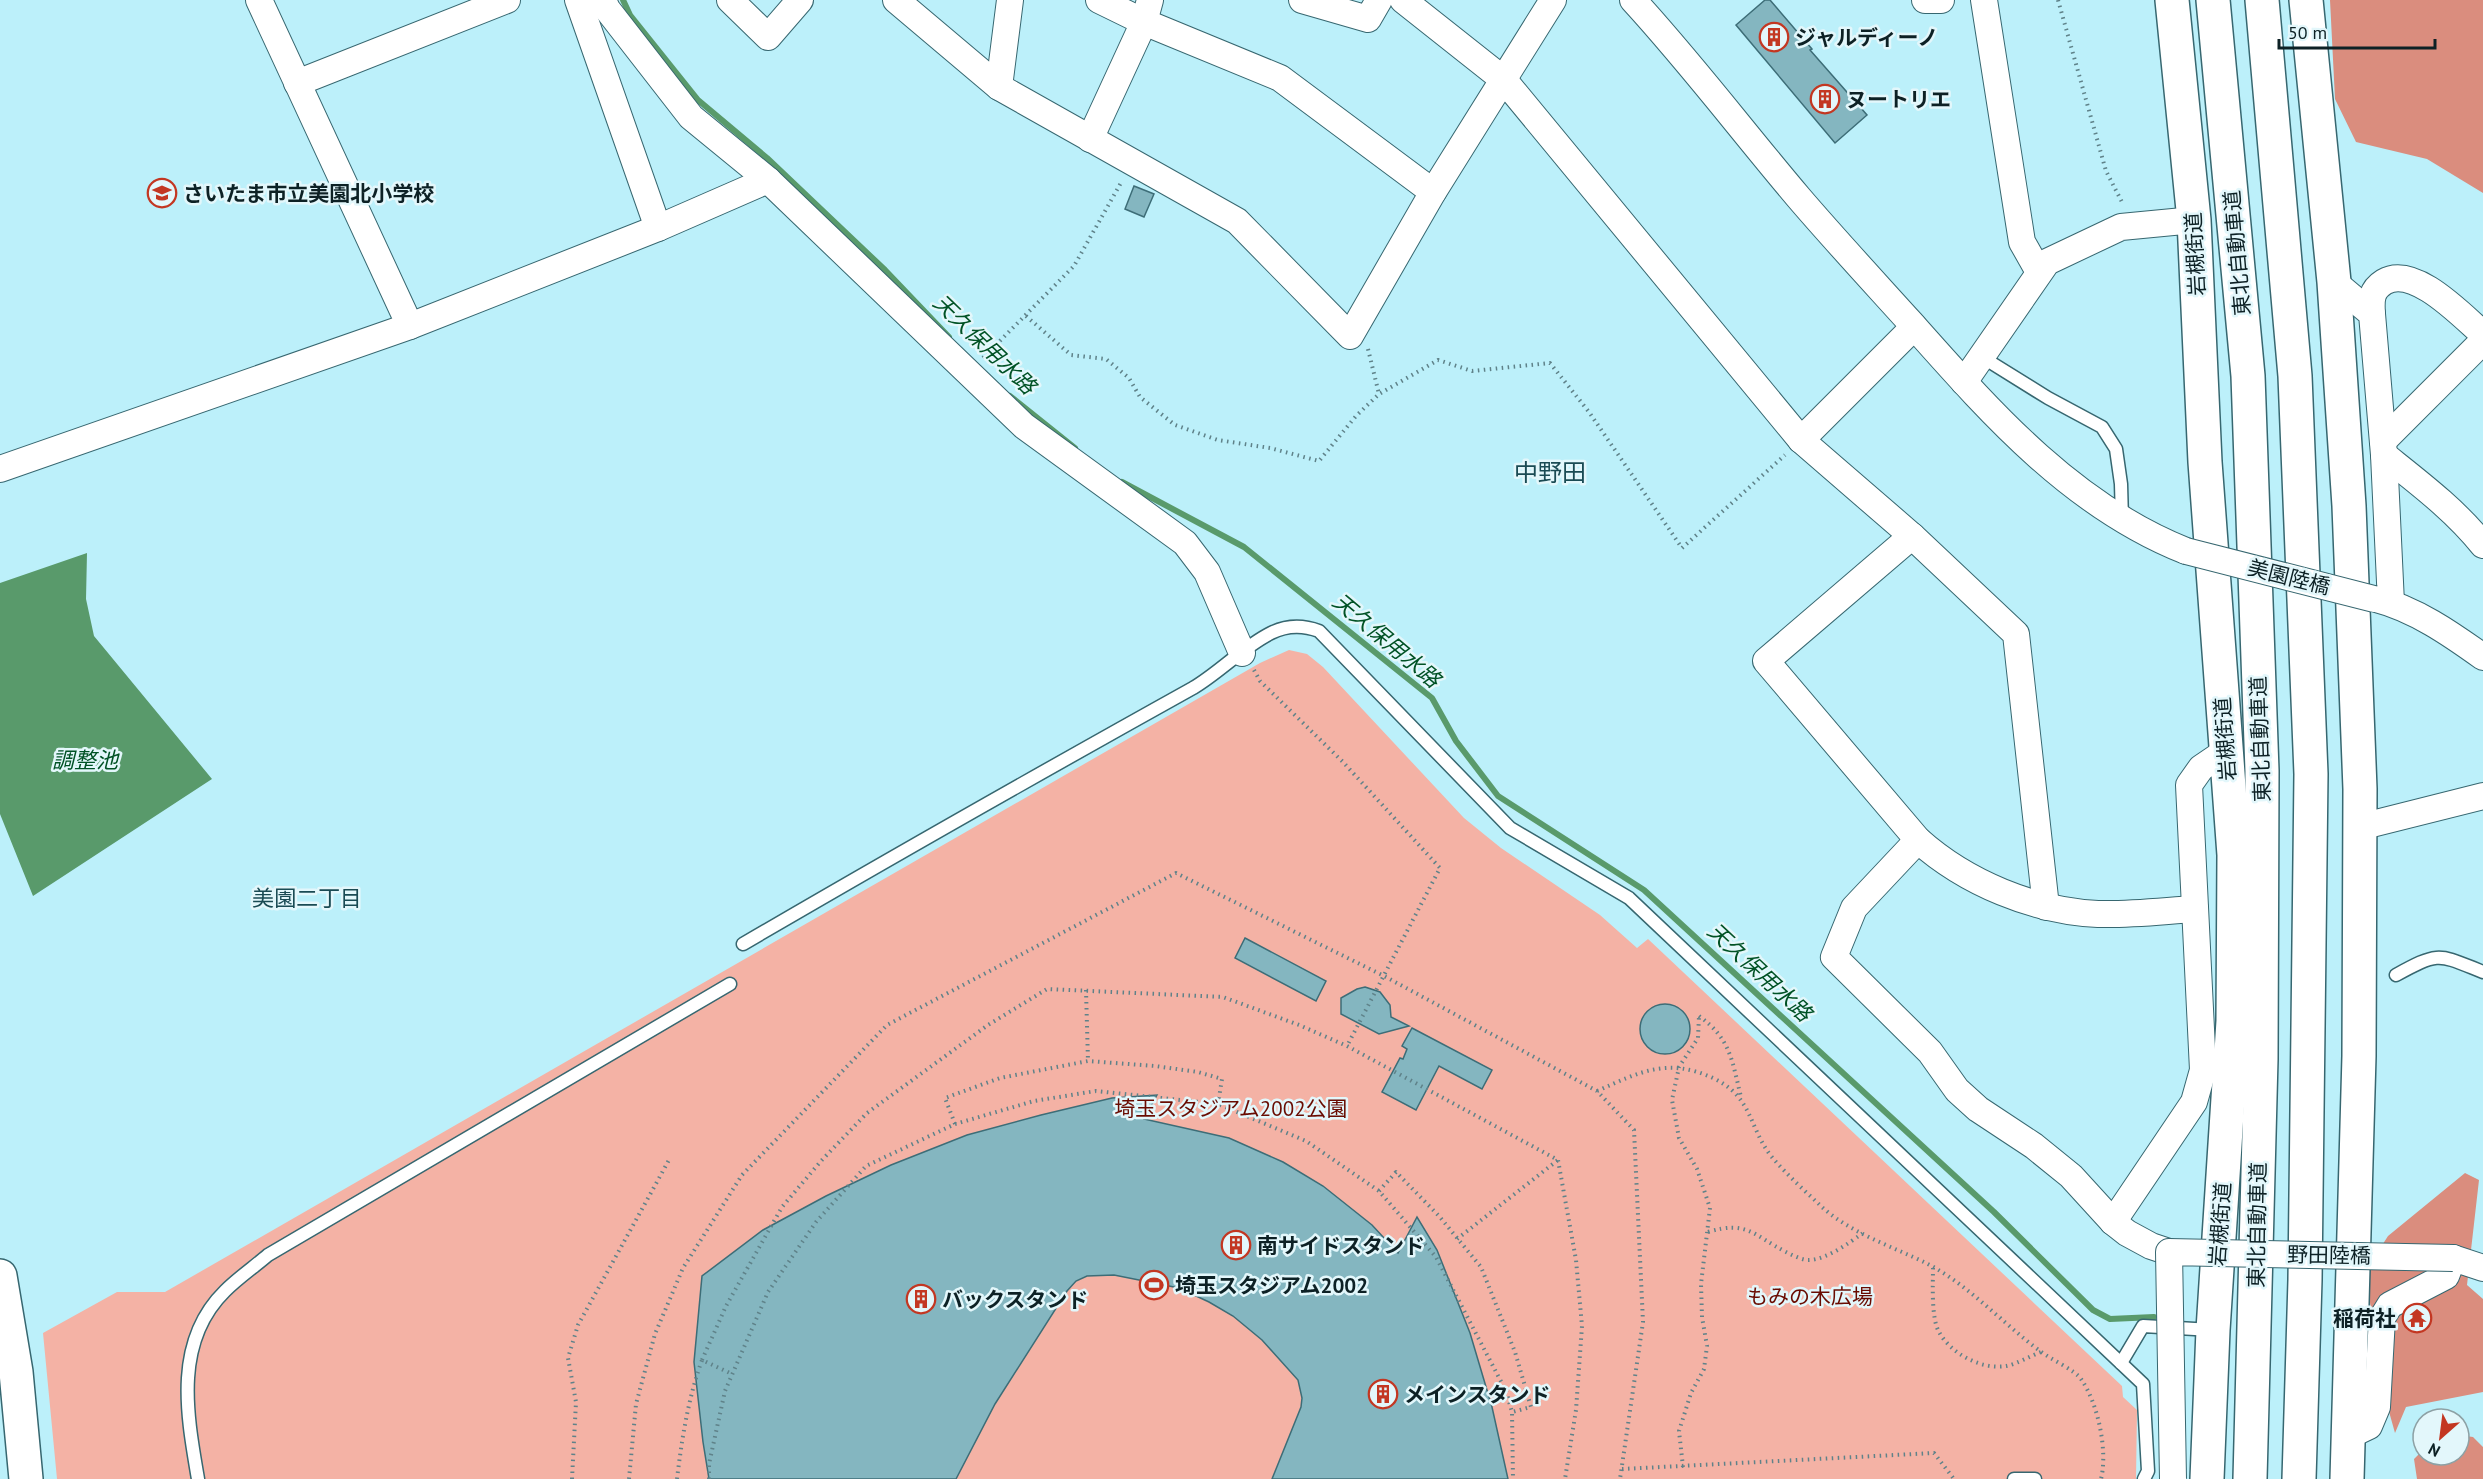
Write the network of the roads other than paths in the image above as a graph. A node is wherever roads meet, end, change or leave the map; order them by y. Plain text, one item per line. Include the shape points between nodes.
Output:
1 (259, 0) edge
2 (507, 0) edge
3 (578, 0) edge
4 (603, 0) edge
5 (730, 0) edge
6 (800, 0) edge
7 (896, 0) edge
8 (1010, 0) edge
9 (1099, 0) edge
10 (1302, 0) edge
11 (1379, 0) edge
12 (1403, 0) edge
13 (1553, 0) edge
14 (1633, 0) edge
15 (1925, 0) edge
16 (1941, 0) edge
17 (1984, 0) edge
18 (2172, 0) edge
19 (2213, 0) edge
20 (2262, 0) edge
21 (2306, 0) edge
22 (1147, 11) edge
23 (1504, 80) junction
24 (297, 83) junction
25 (999, 87) junction
26 (1090, 139) junction
27 (768, 180) junction
28 (1433, 192) junction
29 (2194, 220) junction
30 (658, 228) junction
31 (2039, 272) junction
32 (2334, 282) junction
33 (2372, 314) junction
34 (410, 326) junction
35 (1914, 327) junction
36 (2483, 334) edge
37 (2483, 341) edge
38 (1982, 357) junction
39 (1964, 382) junction
40 (1801, 440) junction
41 (2383, 448) junction
42 (0, 469) edge
43 (2122, 521) junction
44 (1912, 536) junction
45 (2483, 545) edge
46 (2382, 601) junction
47 (1242, 653) junction
48 (2483, 657) edge
49 (2226, 751) junction
50 (2483, 796) edge
51 (2360, 827) junction
52 (1918, 840) junction
53 (2046, 907) junction
54 (2195, 909) junction
55 (742, 944) dead end
56 (2483, 972) edge
57 (2396, 975) dead end
58 (730, 984) dead end
59 (2215, 1076) junction
60 (2114, 1222) junction
61 (2483, 1249) edge
62 (2169, 1252) junction
63 (2453, 1258) junction
64 (2483, 1268) edge
65 (0, 1276) edge
66 (2213, 1330) junction
67 (2121, 1363) junction
68 (2348, 1436) junction
69 (26, 1479) edge
70 (198, 1479) edge
71 (2014, 1479) edge
72 (2036, 1479) edge
73 (2144, 1479) edge
74 (2173, 1479) edge
75 (2207, 1479) edge
76 (2250, 1479) edge
77 (2299, 1479) edge
78 (2347, 1479) edge

1 - 24 street
2 - 24 street
3 - 30 street
4 - 27 street via 691,117
5 - 6 street via 768,37
7 - 25 street
8 - 25 street
9 - 22 street
10 - 11 street via 1368,19
12 - 23 street
13 - 23 street
14 - 35 street, 美園陸橋
15 - 16 street
17 - 31 street via 2022,242
18 - 29 main road, 岩槻街道
19 - 76 main road, 東北自動車道 via 2248,376 2262,771 2262,1059
20 - 77 main road via 2295,376 2311,774 2306,1269
21 - 32 main road
22 - 26 street
22 - 28 street via 1280,78
23 - 28 street
23 - 40 street
24 - 34 street
25 - 26 street
26 - 28 street via 1238,221 1350,336
27 - 30 street
27 - 47 street via 1024,426 1185,543 1207,572
29 - 31 street via 2121,227 2047,262
29 - 49 main road, 岩槻街道 via 2205,462
30 - 34 street
31 - 38 street
32 - 33 street
32 - 51 main road via 2349,506
33 - 36 street via 2371,298 2377,286 2390,278 2404,278 2430,289
33 - 41 street
34 - 42 street
35 - 39 street, 美園陸橋
35 - 40 street
37 - 41 street
38 - 39 street
38 - 43 lane via 2102,427 2116,449
39 - 43 street, 美園陸橋 via 2016,436 2080,493
40 - 44 street
41 - 45 street via 2472,530
41 - 46 street
43 - 46 street, 美園陸橋, bridge via 2186,551
44 - 52 street via 1766,661
44 - 53 street via 2016,634
46 - 48 street, 美園陸橋 via 2448,633
47 - 55 lane via 1205,681
47 - 67 lane via 1271,633 1290,626 1319,631 1510,828 1629,898
49 - 54 street via 2201,768 2189,785
49 - 59 main road, 岩槻街道 via 2234,855 2233,1021
50 - 51 street
51 - 68 main road via 2359,1056
52 - 53 street via 1942,861 1982,882
52 - 60 street via 1854,908 1834,957 1930,1052 1957,1090 2071,1176
53 - 54 street via 2098,914
54 - 59 street via 2203,1070
56 - 57 lane via 2443,956 2423,960
58 - 70 lane via 268,1255 224,1292 203,1322 188,1366 186,1403
59 - 60 street
59 - 66 main road, 岩槻街道
60 - 62 street via 2127,1233
61 - 63 street
62 - 63 street, 野田陸橋, bridge
62 - 74 street, bridge
63 - 64 street
63 - 68 street via 2446,1276 2390,1305 2382,1318 2377,1407 2369,1426
65 - 69 main road via 16,1371
66 - 67 lane via 2143,1326
66 - 75 main road, 岩槻街道
67 - 73 lane via 2143,1384 2148,1471
68 - 78 main road
71 - 72 lane

